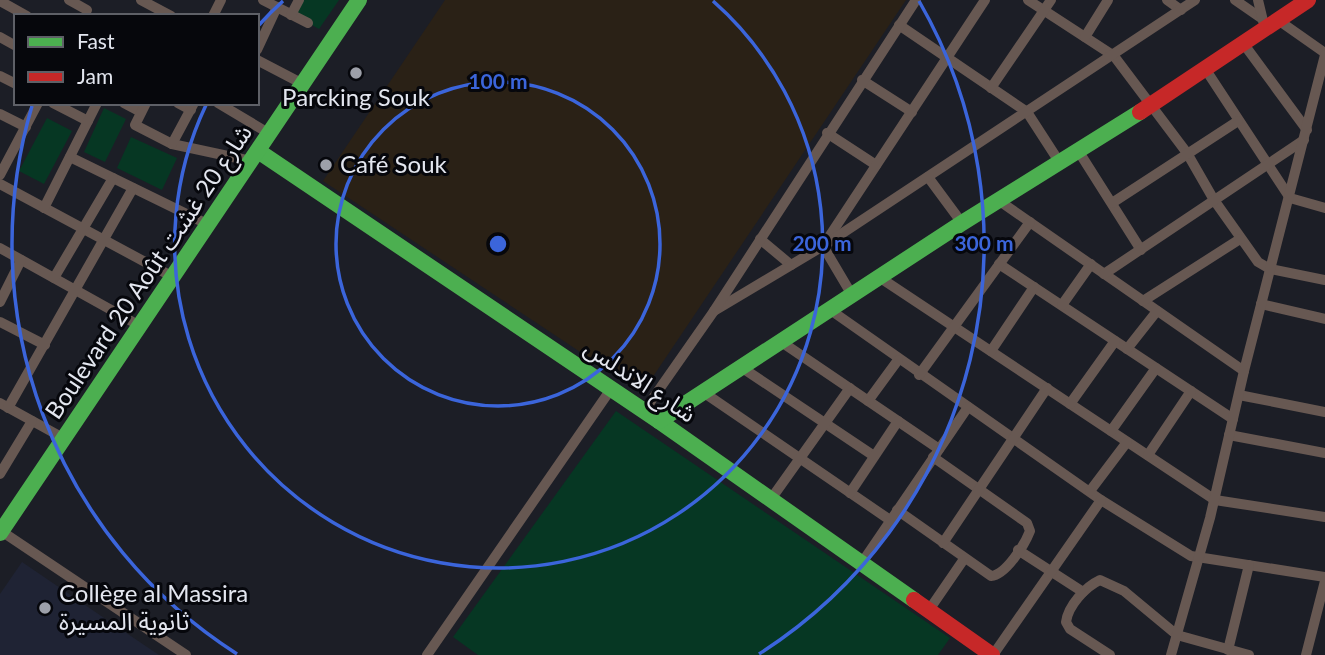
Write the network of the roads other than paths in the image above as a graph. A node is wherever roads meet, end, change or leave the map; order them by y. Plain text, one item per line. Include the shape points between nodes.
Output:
1 (68, 0) edge
2 (141, 0) edge
3 (262, 0) edge
4 (299, 0) edge
5 (359, 0) edge
6 (916, 0) edge
7 (985, 0) edge
8 (1028, 0) edge
9 (1051, 0) edge
10 (1108, 0) edge
11 (1167, 0) edge
12 (1195, 0) edge
13 (1235, 0) edge
14 (1258, 0) edge
15 (1308, 0) edge
16 (0, 1) edge
17 (277, 7) junction
18 (88, 8) edge
19 (167, 9) edge
20 (1044, 10) junction
21 (1181, 10) junction
22 (23, 14) edge
23 (291, 15) junction
24 (1269, 21) junction
25 (307, 23) dead end
26 (899, 25) junction
27 (1085, 37) junction
28 (1243, 43) junction
29 (259, 46) edge
30 (1325, 54) edge
31 (1114, 56) junction
32 (947, 58) junction
33 (259, 61) edge
34 (1204, 67) junction
35 (862, 80) junction
36 (1322, 80) edge
37 (303, 83) junction
38 (991, 88) junction
39 (1149, 103) junction
40 (37, 105) edge
41 (57, 105) edge
42 (96, 105) edge
43 (221, 105) edge
44 (193, 107) edge
45 (144, 108) edge
46 (912, 112) junction
47 (1027, 112) junction
48 (0, 114) edge
49 (88, 121) junction
50 (1238, 121) junction
51 (26, 127) junction
52 (827, 133) junction
53 (270, 134) junction
54 (1305, 135) junction
55 (172, 144) junction
56 (0, 149) edge
57 (1079, 152) junction
58 (1186, 153) junction
59 (11, 155) junction
60 (254, 156) junction
61 (70, 157) junction
62 (1060, 163) junction
63 (1268, 164) junction
64 (876, 165) junction
65 (0, 176) edge
66 (929, 177) junction
67 (113, 178) junction
68 (0, 184) edge
69 (134, 188) junction
70 (1290, 198) junction
71 (998, 200) junction
72 (1214, 200) junction
73 (1112, 203) junction
74 (44, 208) junction
75 (1325, 208) edge
76 (1030, 222) junction
77 (962, 223) junction
78 (207, 224) junction
79 (83, 229) junction
80 (760, 239) junction
81 (1240, 239) junction
82 (104, 240) junction
83 (823, 246) junction
84 (0, 248) edge
85 (1140, 250) junction
86 (21, 260) junction
87 (999, 264) junction
88 (1091, 264) junction
89 (791, 265) junction
90 (1270, 269) junction
91 (1104, 274) junction
92 (173, 277) junction
93 (879, 277) junction
94 (54, 278) junction
95 (1325, 280) edge
96 (1034, 287) junction
97 (75, 290) junction
98 (852, 295) junction
99 (1, 296) edge
100 (1143, 301) junction
101 (1261, 304) junction
102 (1062, 305) junction
103 (830, 309) junction
104 (714, 311) junction
105 (1157, 311) junction
106 (1325, 319) edge
107 (0, 321) edge
108 (140, 326) junction
109 (954, 326) junction
110 (780, 341) junction
111 (1115, 341) junction
112 (44, 345) junction
113 (1127, 349) junction
114 (991, 351) junction
115 (898, 360) junction
116 (741, 367) junction
117 (1156, 368) junction
118 (1244, 371) junction
119 (919, 375) junction
120 (850, 388) junction
121 (1047, 388) junction
122 (611, 389) junction
123 (1191, 391) junction
124 (703, 392) junction
125 (1239, 395) junction
126 (868, 401) junction
127 (1070, 404) junction
128 (4, 406) edge
129 (968, 407) junction
130 (644, 411) junction
131 (1325, 412) edge
132 (1233, 419) junction
133 (32, 421) junction
134 (659, 421) junction
135 (898, 421) junction
136 (825, 423) junction
137 (1111, 431) junction
138 (1229, 435) junction
139 (1015, 438) junction
140 (1127, 442) junction
141 (61, 443) junction
142 (936, 453) junction
143 (1325, 453) edge
144 (1148, 455) junction
145 (874, 456) junction
146 (800, 458) junction
147 (0, 474) edge
148 (979, 490) junction
149 (1090, 491) junction
150 (850, 493) junction
151 (771, 499) junction
152 (1101, 500) junction
153 (1214, 500) junction
154 (897, 510) junction
155 (1325, 517) edge
156 (890, 520) junction
157 (1, 532) edge
158 (943, 543) junction
159 (1018, 550) junction
160 (1198, 557) junction
161 (964, 559) junction
162 (861, 564) junction
163 (1249, 565) junction
164 (1050, 571) junction
165 (1325, 579) edge
166 (1083, 592) junction
167 (929, 610) junction
168 (1177, 635) junction
169 (1089, 650) edge
170 (1228, 650) junction
171 (186, 655) edge
172 (427, 655) edge
173 (993, 655) edge
174 (1110, 655) edge
175 (1171, 655) edge
176 (1249, 655) edge
177 (1306, 655) edge

1 - 18 street
2 - 19 street
3 - 17 street
4 - 23 street
5 - 37 street, Boulevard 20 Août شارع 20 غشت
6 - 26 street
7 - 32 street
8 - 20 street
9 - 20 street
10 - 27 street
11 - 21 street
12 - 21 street
13 - 24 street
14 - 24 street
15 - 24 street
16 - 22 street
17 - 23 street
17 - 29 street
20 - 27 street
20 - 38 street
21 - 31 street
23 - 25 street
24 - 28 street
24 - 30 street
26 - 32 street
26 - 35 street
27 - 31 street
28 - 34 street
28 - 54 street
30 - 36 street
31 - 39 street
31 - 47 street
32 - 38 street
32 - 46 street
33 - 37 street
34 - 39 street
34 - 50 street
35 - 46 street
35 - 52 street
36 - 54 street
37 - 53 street, Boulevard 20 Août شارع 20 غشت
38 - 47 street
39 - 57 street
39 - 58 street
40 - 51 street
41 - 49 street
42 - 49 street
43 - 53 street
44 - 55 street
45 - 55 street via 135,125
46 - 64 street
47 - 62 street
47 - 66 street
48 - 51 street
49 - 61 street
50 - 58 street
50 - 63 street
51 - 59 street
52 - 64 street
52 - 80 street
53 - 60 street, Boulevard 20 Août شارع 20 غشت
54 - 63 street
54 - 70 street
55 - 60 street
56 - 59 street
57 - 62 street
57 - 73 street
58 - 72 street
58 - 73 street
59 - 65 street
60 - 78 street, Boulevard 20 Août شارع 20 غشت
60 - 122 street, شارع الاندلس
61 - 67 street
61 - 74 street
62 - 71 street
63 - 70 street
63 - 72 street
64 - 83 street
66 - 77 street
66 - 83 street
67 - 69 street
67 - 79 street
68 - 74 street
69 - 78 street
69 - 82 street
70 - 75 street
70 - 90 street
71 - 76 street
71 - 77 street
72 - 81 street
72 - 85 street
73 - 85 street
74 - 79 street
76 - 87 street
76 - 88 street
77 - 93 street
78 - 92 street, Boulevard 20 Août شارع 20 غشت
79 - 82 street
79 - 94 street
80 - 89 street
80 - 104 street
81 - 90 street via 1258,262
81 - 100 street
82 - 92 street
82 - 97 street
83 - 89 street
83 - 98 street
84 - 86 street
85 - 91 street
86 - 94 street
86 - 99 street
87 - 96 street
87 - 109 street
88 - 91 street
88 - 102 street
89 - 104 street
90 - 95 street
90 - 101 street
91 - 100 street
92 - 108 street, Boulevard 20 Août شارع 20 غشت
93 - 98 street
93 - 109 street
94 - 97 street
96 - 102 street
96 - 114 street
97 - 108 street
97 - 112 street
98 - 103 street
100 - 105 street
101 - 106 street
101 - 118 street
102 - 111 street
103 - 110 street
103 - 115 street
104 - 130 street
105 - 113 street
105 - 118 street
107 - 112 street
108 - 141 street, Boulevard 20 Août شارع 20 غشت
109 - 114 street
109 - 119 street
110 - 116 street
110 - 120 street
111 - 113 street
111 - 127 street
112 - 128 street
113 - 117 street
114 - 121 street
115 - 119 street
115 - 126 street
116 - 124 street
116 - 136 street
117 - 123 street
117 - 137 street
118 - 125 street
119 - 129 street
120 - 126 street
120 - 136 street
121 - 127 street
121 - 139 street
122 - 130 street, شارع الاندلس
122 - 172 street
123 - 132 street
123 - 144 street
124 - 134 street
124 - 146 street
125 - 131 street
125 - 132 street
126 - 135 street
127 - 137 street
128 - 133 street
129 - 139 street
129 - 142 street
130 - 134 street, شارع الاندلس
132 - 138 street
133 - 141 street via 56,434
133 - 147 street
134 - 151 street, شارع الاندلس
135 - 142 street
135 - 145 street
136 - 145 street
136 - 146 street
137 - 140 street
138 - 143 street
138 - 153 street
139 - 148 street
139 - 149 street
140 - 144 street
140 - 149 street
141 - 157 street, Boulevard 20 Août شارع 20 غشت
142 - 148 street
142 - 154 street
144 - 153 street
145 - 150 street
146 - 150 street
146 - 151 street
148 - 158 street
148 - 159 street via 1029,525 1030,534
149 - 152 street
150 - 156 street
151 - 162 street, شارع الاندلس
152 - 160 street
152 - 164 street
153 - 155 street
153 - 160 street
154 - 156 street
154 - 158 street
156 - 162 street
157 - 171 street
158 - 161 street
159 - 161 street via 995,577
159 - 164 street
160 - 163 street
160 - 168 street
161 - 167 street
162 - 167 street, شارع الاندلس
163 - 165 street
163 - 170 street
164 - 166 street
164 - 173 street
165 - 177 street
166 - 168 street via 1097,581 1109,582
166 - 169 street via 1066,622
167 - 173 street, شارع الاندلس
168 - 170 street
168 - 175 street
169 - 174 street
170 - 176 street

